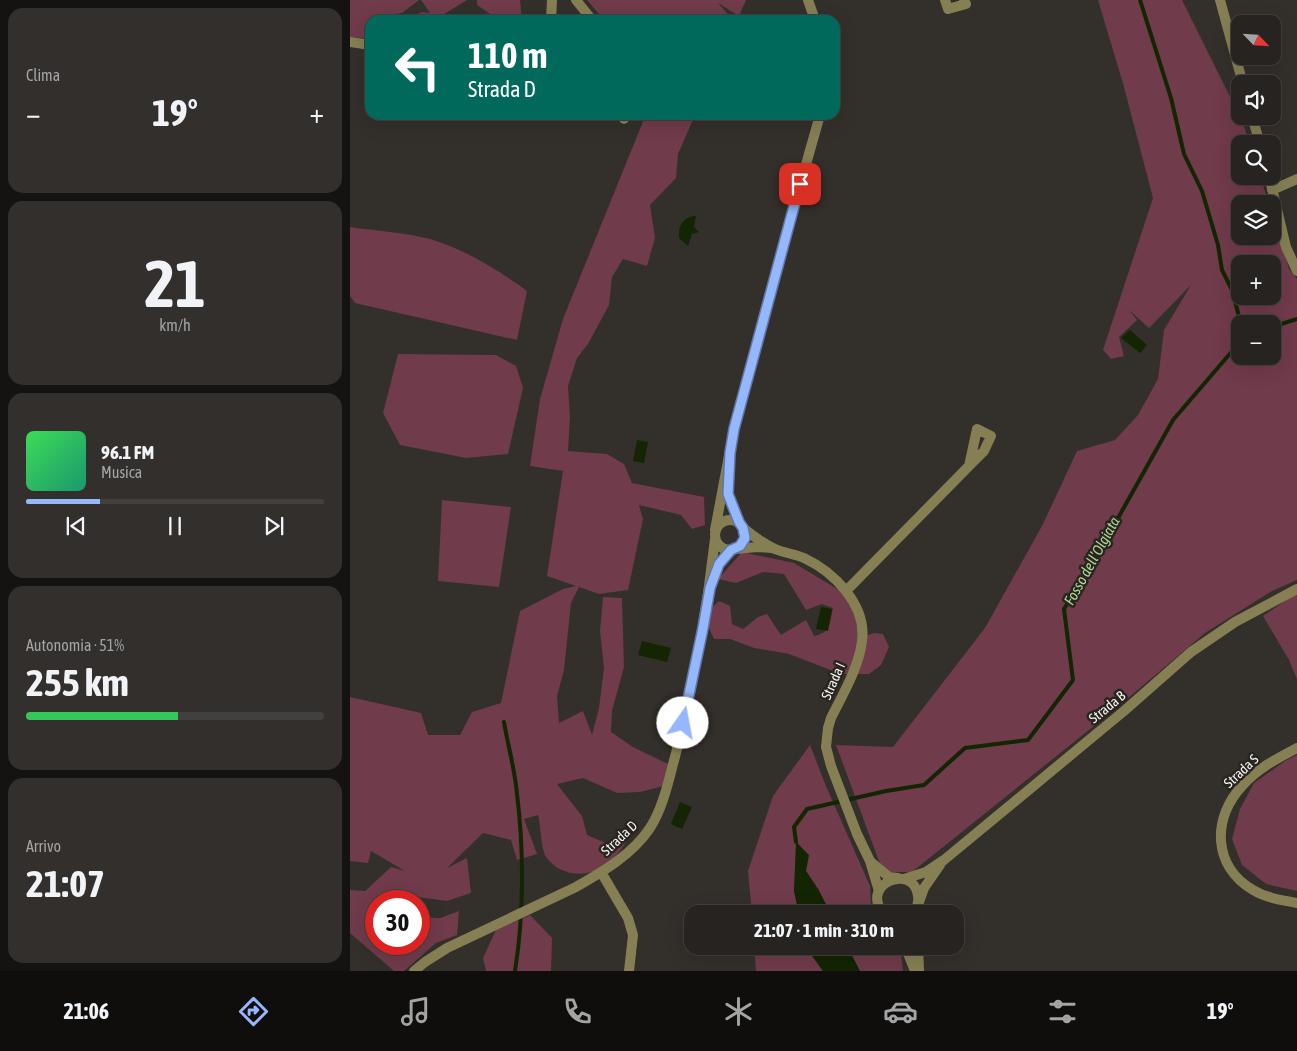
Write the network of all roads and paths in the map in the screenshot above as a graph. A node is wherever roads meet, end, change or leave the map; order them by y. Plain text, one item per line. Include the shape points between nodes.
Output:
1 (552, 0) edge
2 (576, 0) edge
3 (808, 0) edge
4 (945, 0) edge
5 (964, 0) edge
6 (1220, 0) edge
7 (551, 15) edge
8 (587, 15) edge
9 (813, 15) edge
10 (350, 42) edge
11 (365, 44) edge
12 (1241, 75) edge
13 (819, 120) edge
14 (1297, 179) edge
15 (1271, 185) edge
16 (1272, 190) junction
17 (1297, 271) edge
18 (730, 453) junction
19 (969, 466) dead end
20 (741, 525) junction
21 (715, 534) junction
22 (733, 549) junction
23 (775, 549) junction
24 (710, 588) junction
25 (1297, 589) edge
26 (846, 590) junction
27 (1297, 748) edge
28 (944, 860) junction
29 (870, 862) junction
30 (601, 872) junction
31 (901, 879) junction
32 (879, 891) junction
33 (1297, 903) edge
34 (879, 905) edge
35 (917, 905) edge
36 (918, 905) edge
37 (909, 955) edge
38 (918, 955) edge
39 (414, 971) edge
40 (629, 971) edge
41 (915, 971) edge
42 (919, 971) edge

1 - 7 street
2 - 8 street
3 - 9 street
4 - 5 street via 948,9 966,4
6 - 12 street
10 - 11 street
13 - 18 street, Strada D
14 - 16 street
15 - 16 street
16 - 17 street via 1286,247
18 - 20 street, Strada D via 728,494
18 - 21 street, Strada D
19 - 26 street
20 - 21 street via 727,520 720,523
20 - 22 street via 745,533 743,542
20 - 23 street, Strada I
21 - 22 street via 721,547
21 - 24 street, Strada D
22 - 23 street, Strada I
22 - 24 street, Strada D via 719,564
23 - 26 street, Strada I via 804,558 830,574
24 - 30 street, Strada D via 683,723 661,806 637,844
25 - 28 street, Strada B via 1235,622 1191,652
26 - 29 street, Strada I via 858,612 863,636 858,658 831,718 826,747 834,776
27 - 33 street, Strada S via 1264,767 1244,784 1226,808 1221,833 1224,858 1240,881 1261,895
28 - 31 street, Strada B via 926,872
28 - 36 street, Strada B via 924,888
29 - 31 street via 889,876
29 - 32 street, Strada I
30 - 39 street, Strada D via 447,948
30 - 40 street via 628,918 633,935
31 - 32 street, Strada B via 887,882
31 - 35 street via 915,887 918,892
32 - 34 street, Strada I
37 - 41 street
38 - 42 street

